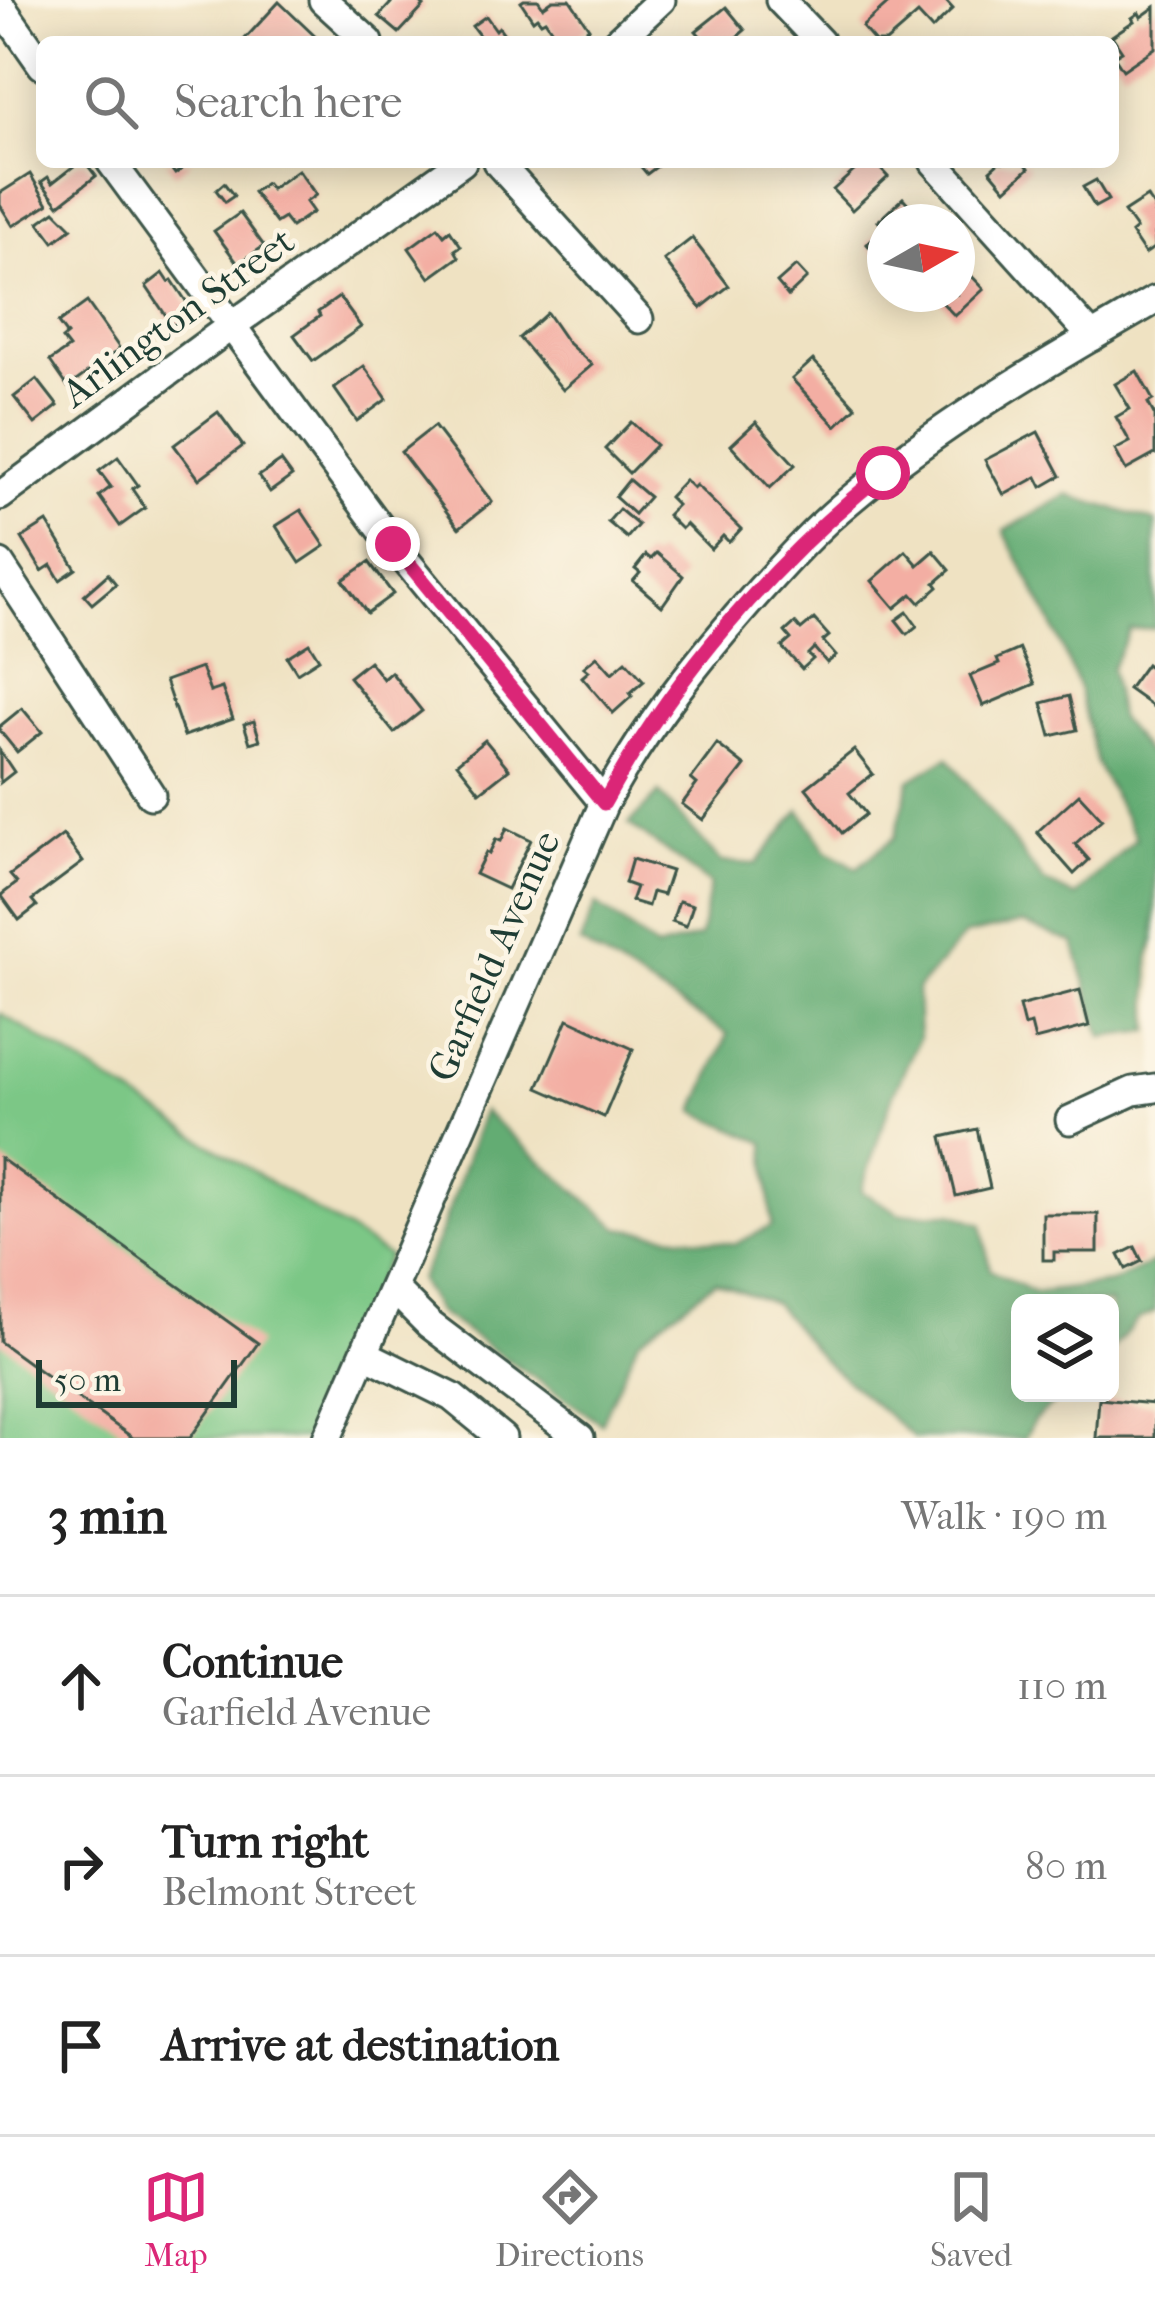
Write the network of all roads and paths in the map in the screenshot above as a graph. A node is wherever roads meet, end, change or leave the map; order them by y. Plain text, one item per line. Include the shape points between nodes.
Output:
1 (323, 0) edge
2 (661, 0) edge
3 (780, 0) edge
4 (0, 5) edge
5 (362, 36) edge
6 (622, 36) edge
7 (814, 36) edge
8 (36, 56) edge
9 (115, 168) edge
10 (454, 168) edge
11 (502, 168) edge
12 (939, 168) edge
13 (1153, 306) edge
14 (638, 319) dead end
15 (231, 326) junction
16 (1092, 338) junction
17 (0, 496) edge
18 (0, 564) edge
19 (151, 795) dead end
20 (604, 803) junction
21 (1155, 1088) edge
22 (1070, 1120) dead end
23 (393, 1288) junction
24 (365, 1354) junction
25 (327, 1438) edge
26 (502, 1438) edge
27 (580, 1438) edge

1 - 5 street
2 - 6 street
3 - 7 street
4 - 8 street
9 - 15 street
10 - 15 street, Arlington Street
11 - 14 street
12 - 16 street
13 - 16 street, Garfield Avenue
15 - 17 street, Arlington Street
15 - 20 street via 393,544
16 - 20 street, Garfield Avenue via 927,441 817,530 719,636
18 - 19 street
20 - 23 street, Garfield Avenue
21 - 22 street
23 - 24 street, Garfield Avenue
23 - 27 street
24 - 25 street, Garfield Avenue
24 - 26 street via 452,1397

